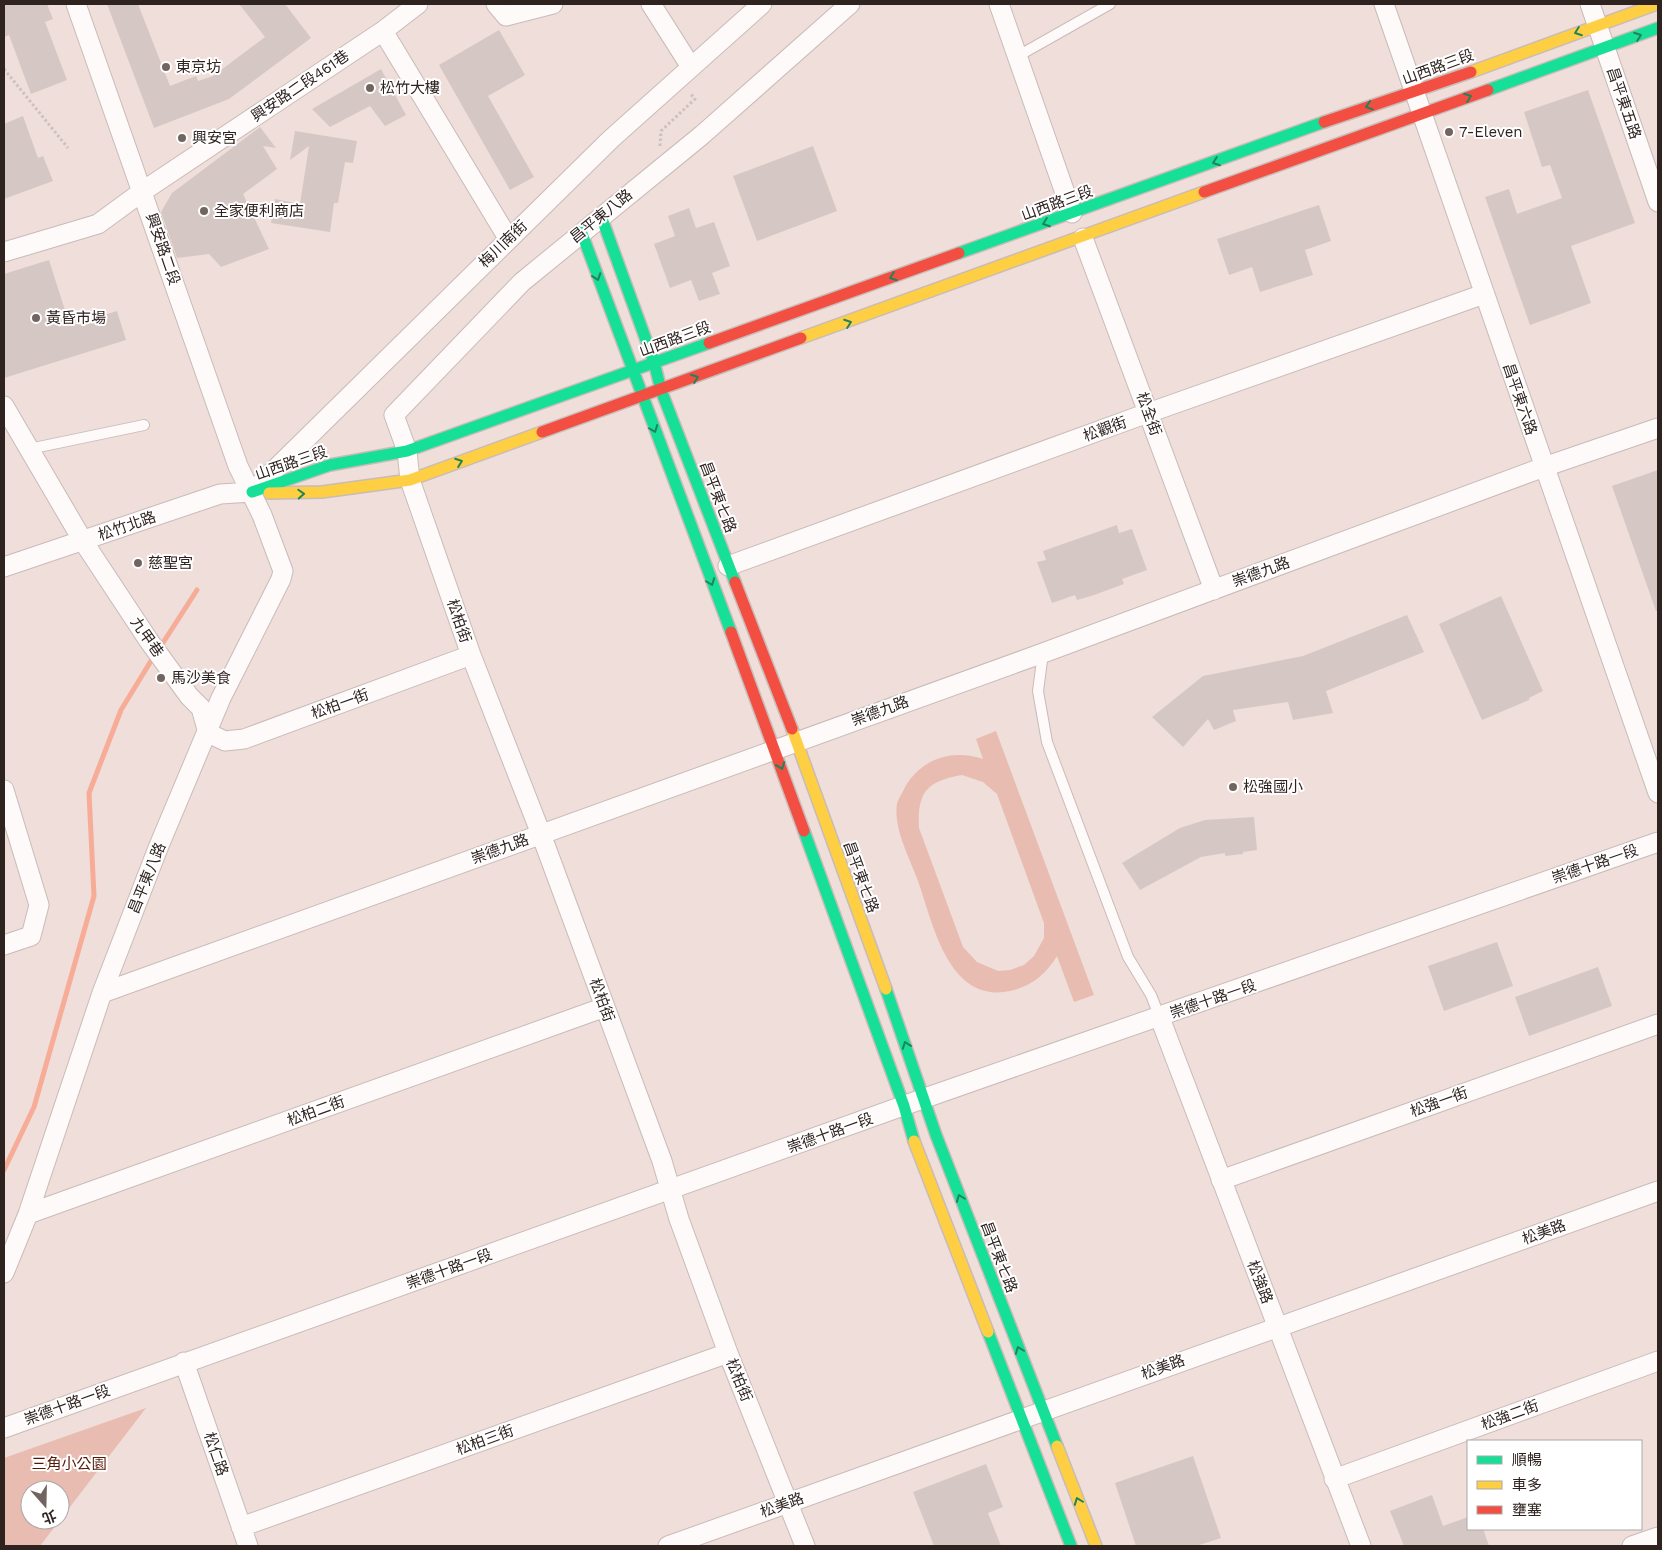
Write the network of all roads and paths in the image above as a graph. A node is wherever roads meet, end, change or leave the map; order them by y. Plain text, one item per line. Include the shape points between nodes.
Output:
1 (76, 4) edge
2 (418, 4) edge
3 (496, 4) edge
4 (553, 4) edge
5 (650, 4) edge
6 (762, 4) edge
7 (850, 4) edge
8 (999, 4) edge
9 (1110, 4) edge
10 (1384, 4) edge
11 (1590, 4) edge
12 (1657, 4) edge
13 (1597, 25) junction
14 (1658, 28) edge
15 (383, 31) junction
16 (1605, 47) junction
17 (1018, 56) junction
18 (691, 67) junction
19 (4, 69) edge
20 (690, 93) dead end
21 (1415, 93) junction
22 (1422, 113) junction
23 (660, 146) dead end
24 (68, 148) dead end
25 (143, 191) junction
26 (1658, 202) edge
27 (1072, 214) junction
28 (601, 216) junction
29 (581, 232) junction
30 (508, 238) junction
31 (1083, 238) junction
32 (4, 252) edge
33 (1484, 294) junction
34 (654, 362) junction
35 (632, 371) junction
36 (661, 390) junction
37 (642, 397) junction
38 (4, 406) edge
39 (1149, 414) junction
40 (144, 425) dead end
41 (1658, 428) edge
42 (29, 449) junction
43 (407, 451) junction
44 (1544, 467) junction
45 (410, 480) junction
46 (252, 492) junction
47 (83, 541) junction
48 (728, 566) junction
49 (4, 568) edge
50 (1214, 590) junction
51 (1043, 653) junction
52 (471, 655) junction
53 (208, 733) junction
54 (796, 741) junction
55 (774, 748) junction
56 (4, 790) edge
57 (1658, 793) edge
58 (541, 834) junction
59 (1658, 842) edge
60 (4, 945) edge
61 (102, 993) junction
62 (605, 1008) junction
63 (1160, 1018) junction
64 (1658, 1024) edge
65 (925, 1098) junction
66 (904, 1106) junction
67 (1220, 1180) junction
68 (671, 1190) junction
69 (1658, 1191) edge
70 (28, 1214) junction
71 (4, 1273) edge
72 (1277, 1326) junction
73 (728, 1353) junction
74 (1658, 1361) edge
75 (184, 1362) junction
76 (1043, 1410) junction
77 (1022, 1417) junction
78 (4, 1428) edge
79 (1334, 1479) junction
80 (788, 1503) junction
81 (241, 1528) junction
82 (1658, 1536) edge
83 (248, 1546) edge
84 (668, 1546) edge
85 (805, 1546) edge
86 (1071, 1546) edge
87 (1096, 1546) edge
88 (1361, 1546) edge
89 (1632, 1546) edge

1 - 25 street, 興安路二段
2 - 15 street, 興安路二段461巷
3 - 4 street via 506,16
5 - 18 street
6 - 18 street, 梅川南街
7 - 28 street, 昌平東八路 via 702,135
8 - 17 street
9 - 17 lane
10 - 21 street, 昌平東六路
11 - 13 street, 昌平東五路
12 - 13 street, 山西路三段
13 - 16 street, 昌平東五路
13 -> 21 street, 山西路三段
16 -> 14 street, 山西路三段
15 - 25 street, 興安路二段461巷
15 - 30 street
22 -> 16 street, 山西路三段
16 - 26 street, 昌平東五路
17 - 27 street
18 - 30 street, 梅川南街
19 - 24 path
20 - 23 path via 695,99 661,131
21 - 22 street, 昌平東六路
21 -> 27 street, 山西路三段
22 - 31 street, 山西路三段
22 - 33 street, 昌平東六路
25 - 32 street, 興安路二段461巷 via 98,224
25 - 46 street, 興安路二段 via 238,466
27 -> 34 street, 山西路三段
28 - 29 street, 昌平東八路
28 - 34 street, 昌平東七路
29 -> 35 street
29 - 43 street, 昌平東八路 via 522,282 394,415
30 - 46 street, 梅川南街
36 -> 31 street, 山西路三段
31 - 39 street, 松全街
33 - 39 street, 松觀街
33 - 44 street, 昌平東六路
34 - 35 street, 山西路三段
34 - 36 street, 昌平東七路
35 - 37 street
35 - 43 street, 山西路三段
36 - 37 street, 山西路三段
36 - 48 street, 昌平東七路
45 -> 37 street, 山西路三段
37 -> 55 street
38 - 42 street, 九甲巷
39 - 48 street, 松觀街
39 - 50 street, 松全街
40 - 42 lane
41 - 44 street, 崇德九路
42 - 47 street, 九甲巷
43 - 45 street, 松柏街
43 - 46 street, 山西路三段 via 330,465
44 - 50 street, 崇德九路
44 - 57 street, 昌平東六路
46 -> 45 street, 山西路三段 via 296,494
45 - 52 street, 松柏街
46 - 47 street, 松竹北路 via 220,494
46 - 53 street, 昌平東八路 via 283,571 282,579 221,698
47 - 49 street, 松竹北路
47 - 53 street, 九甲巷 via 149,641 201,708
48 - 54 street, 昌平東七路
50 - 51 street, 崇德九路
51 - 54 street, 崇德九路
51 - 63 lane via 1038,691 1047,742 1128,957
52 - 53 street, 松柏一街 via 244,739 225,741
52 - 58 street, 松柏街
53 - 61 street, 昌平東八路 via 158,848
54 - 55 street, 崇德九路
65 -> 54 street, 昌平東七路
55 - 58 street, 崇德九路
55 -> 66 street
56 - 60 street via 39,905 31,936
58 - 61 street, 崇德九路
58 - 62 street, 松柏街
59 - 63 street, 崇德十路一段
61 - 70 street, 昌平東八路
62 - 68 street, 松柏街
62 - 70 street, 松柏二街
63 - 65 street, 崇德十路一段
63 - 67 street, 松強路
64 - 67 street, 松強一街
65 - 66 street, 崇德十路一段
76 -> 65 street, 昌平東七路 via 936,1135
66 - 68 street, 崇德十路一段
66 - 77 street via 914,1142
67 - 72 street, 松強路
68 - 73 street, 松柏街
68 - 75 street, 崇德十路一段
69 - 72 street, 松美路
70 - 71 street, 昌平東八路
72 - 76 street, 松美路
72 - 79 street, 松強路
73 - 80 street, 松柏街
73 - 81 street, 松柏三街
74 - 79 street, 松強二街
75 - 78 street, 崇德十路一段
75 - 81 street, 松仁路
76 - 77 street, 松美路
87 -> 76 street, 昌平東七路
77 - 80 street, 松美路
77 - 86 street
79 - 88 street, 松強路
80 - 84 street, 松美路
80 - 85 street, 松柏街
81 - 83 street, 松仁路
82 - 89 street

